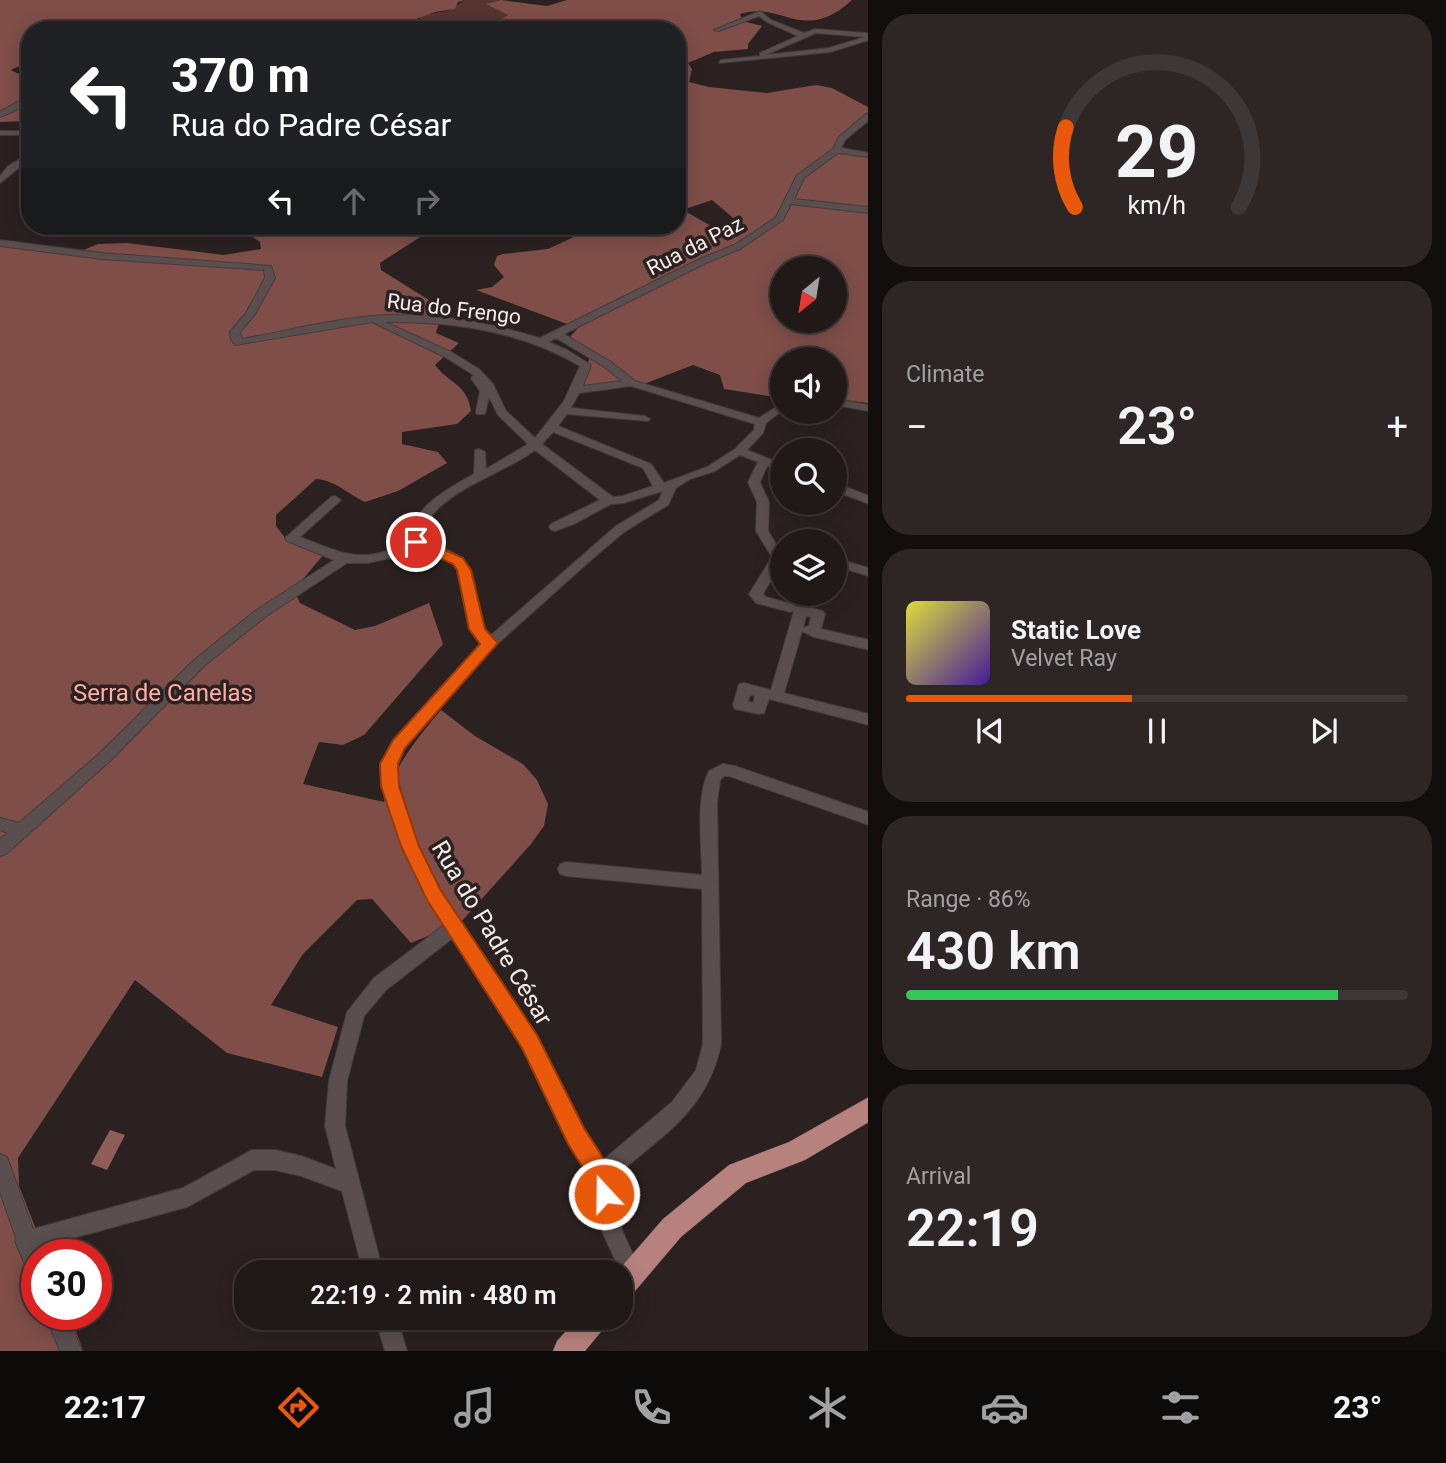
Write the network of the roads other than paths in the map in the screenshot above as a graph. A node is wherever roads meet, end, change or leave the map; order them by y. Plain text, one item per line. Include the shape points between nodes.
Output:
1 (856, 24) dead end
2 (717, 30) dead end
3 (815, 32) junction
4 (802, 36) junction
5 (868, 37) edge
6 (868, 37) edge
7 (751, 59) junction
8 (721, 62) dead end
9 (21, 104) edge
10 (0, 115) edge
11 (868, 117) edge
12 (21, 133) edge
13 (0, 134) edge
14 (836, 150) junction
15 (868, 155) edge
16 (21, 161) edge
17 (0, 168) edge
18 (11, 168) junction
19 (0, 181) edge
20 (788, 201) junction
21 (868, 210) edge
22 (0, 243) edge
23 (370, 319) junction
24 (558, 335) junction
25 (542, 341) junction
26 (474, 372) junction
27 (631, 383) junction
28 (575, 390) junction
29 (847, 404) edge
30 (868, 408) edge
31 (563, 410) junction
32 (481, 412) dead end
33 (770, 415) edge
34 (644, 419) dead end
35 (761, 422) junction
36 (550, 427) junction
37 (536, 442) junction
38 (739, 451) junction
39 (479, 452) dead end
40 (764, 461) junction
41 (770, 463) edge
42 (480, 474) junction
43 (666, 486) junction
44 (847, 492) edge
45 (335, 500) dead end
46 (609, 500) junction
47 (868, 500) edge
48 (555, 527) dead end
49 (766, 538) junction
50 (770, 540) edge
51 (416, 542) junction
52 (344, 559) junction
53 (847, 566) edge
54 (868, 572) edge
55 (796, 609) junction
56 (797, 627) junction
57 (814, 632) junction
58 (491, 643) junction
59 (868, 645) edge
60 (868, 720) edge
61 (868, 819) edge
62 (0, 824) edge
63 (22, 830) junction
64 (0, 849) edge
65 (566, 869) dead end
66 (709, 883) junction
67 (454, 927) junction
68 (868, 1109) edge
69 (0, 1164) edge
70 (601, 1175) junction
71 (348, 1183) junction
72 (24, 1239) edge
73 (32, 1239) edge
74 (370, 1260) edge
75 (621, 1260) edge
76 (633, 1274) edge
77 (62, 1330) edge
78 (390, 1330) edge
79 (586, 1330) edge
80 (71, 1351) edge
81 (397, 1351) edge
82 (568, 1351) edge

1 - 3 street
2 - 4 street via 760,13
3 - 4 street
3 - 5 street
4 - 7 street
6 - 7 street via 830,50
7 - 8 street
9 - 10 street
11 - 14 street, Rua da Paz
12 - 13 street
14 - 15 street
14 - 20 street, Rua da Paz via 800,177
16 - 18 street
17 - 18 street
18 - 19 street
20 - 21 street
20 - 24 street, Rua da Paz via 780,218 737,247
22 - 23 street, Rua do Frengo via 268,268 270,278 235,332 239,343
23 - 25 street, Rua do Frengo via 470,326
23 - 26 street
24 - 25 street, Rua da Paz
24 - 27 street
25 - 28 street, Rua do Frengo via 586,365
26 - 32 street via 485,391
26 - 37 street via 485,379 503,414
27 - 28 street
27 - 35 street
28 - 31 street, Rua do Frengo
29 - 30 street
31 - 34 street
31 - 36 street
33 - 35 street
35 - 38 street via 759,431
36 - 37 street
36 - 43 street via 647,466
37 - 42 street
37 - 46 street
38 - 40 street
38 - 43 street via 711,470
39 - 42 street
40 - 41 street
40 - 49 street via 754,481 763,502
42 - 51 street via 416,525
43 - 46 street
43 - 58 street, Rua do Padre César via 664,502 604,541
44 - 47 street
45 - 52 street via 291,538
46 - 48 street
49 - 50 street
49 - 55 street via 778,562 756,594 761,600
51 - 52 street via 399,552
51 - 58 street via 458,561 477,629 482,639
52 - 63 street via 260,614 199,663 106,757
53 - 54 street
55 - 56 street
55 - 57 street via 818,614
56 - 57 street
56 - 60 street via 770,695
57 - 59 street
58 - 67 street, Rua do Padre César via 398,744 388,771 410,846
61 - 66 street via 722,769 712,779 709,803
62 - 63 street
63 - 64 street
65 - 66 street
66 - 70 street via 712,1044 707,1065 698,1086 682,1104
67 - 70 street, Rua do Padre César via 529,1042
67 - 71 street via 380,984 356,1012 338,1081 335,1126
68 - 76 main road via 796,1151 738,1174 672,1228
69 - 72 street
70 - 75 street, Rua do Padre César
71 - 73 street via 301,1166 252,1160 187,1197
71 - 74 street
77 - 80 street
78 - 81 street
79 - 82 main road

